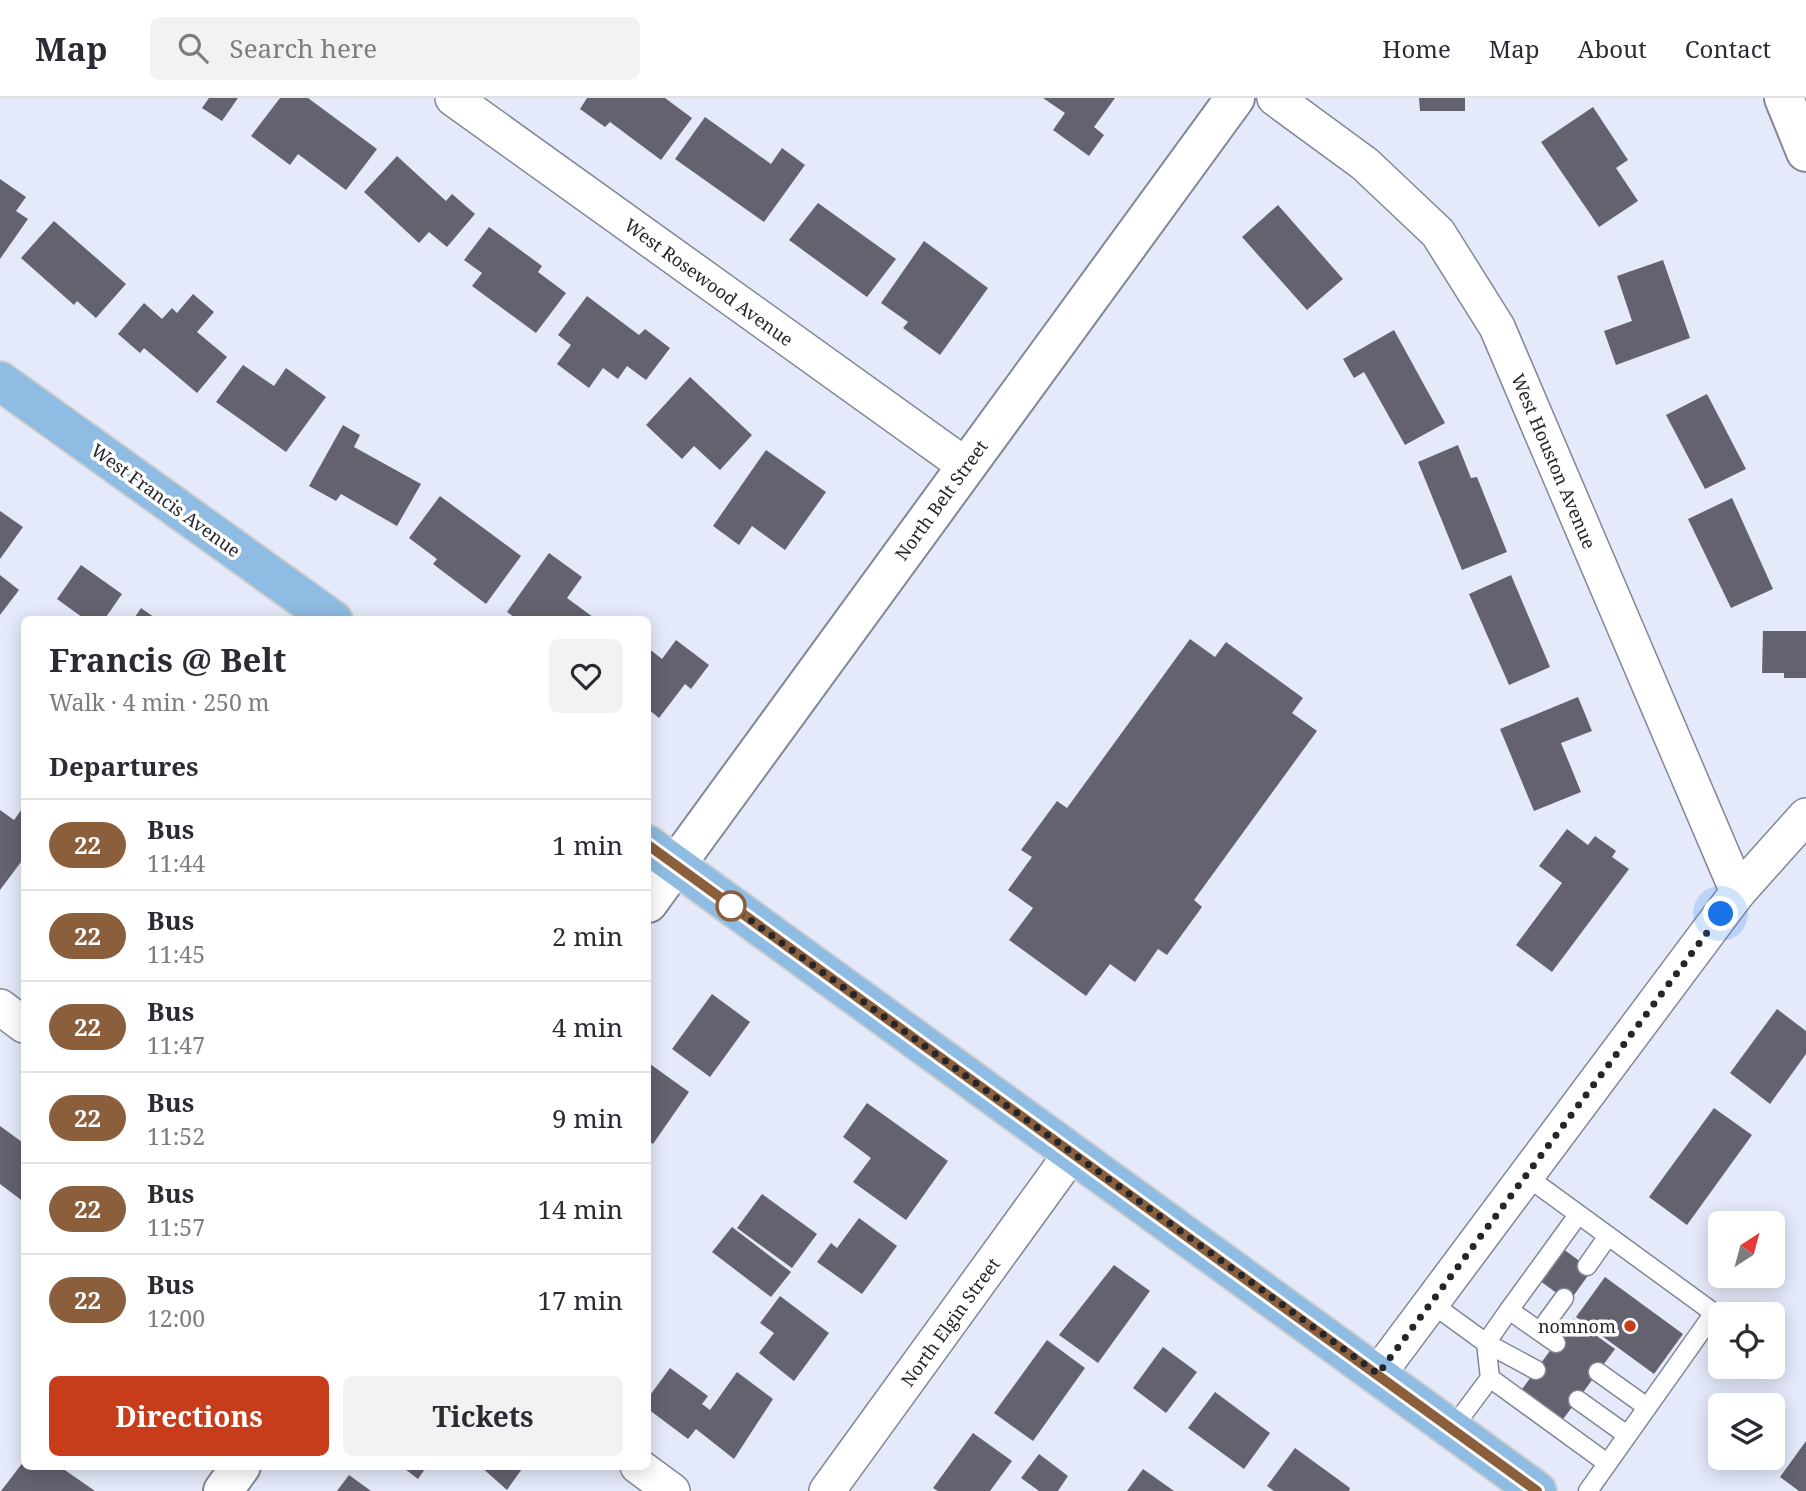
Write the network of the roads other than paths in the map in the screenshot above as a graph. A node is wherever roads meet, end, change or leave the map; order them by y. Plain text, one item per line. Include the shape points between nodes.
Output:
1 (453, 98) edge
2 (1235, 98) edge
3 (1275, 98) edge
4 (1784, 98) edge
5 (1806, 152) edge
6 (0, 381) edge
7 (966, 466) junction
8 (327, 616) edge
9 (1806, 816) edge
10 (661, 855) edge
11 (651, 892) edge
12 (1738, 892) junction
13 (0, 1007) edge
14 (21, 1023) edge
15 (1072, 1153) junction
16 (1526, 1176) junction
17 (1578, 1215) junction
18 (1608, 1236) junction
19 (1587, 1266) dead end
20 (1564, 1298) dead end
21 (1431, 1303) junction
22 (1509, 1310) junction
23 (1539, 1331) junction
24 (1486, 1343) junction
25 (1556, 1343) dead end
26 (1536, 1370) dead end
27 (1598, 1372) dead end
28 (1378, 1374) junction
29 (1490, 1378) junction
30 (1578, 1400) dead end
31 (1647, 1407) junction
32 (1452, 1429) junction
33 (1627, 1435) junction
34 (1608, 1463) junction
35 (238, 1470) edge
36 (643, 1470) edge
37 (223, 1491) edge
38 (672, 1491) edge
39 (827, 1491) edge
40 (1537, 1491) edge
41 (1588, 1491) edge

1 - 7 street, West Rosewood Avenue
2 - 7 street, North Belt Street
3 - 12 street, West Houston Avenue via 1365,163 1438,233 1497,327
4 - 5 street
6 - 8 main road, West Francis Avenue
7 - 10 street, North Belt Street
9 - 12 street
10 - 11 street, North Belt Street
10 - 15 main road
12 - 16 street
13 - 14 street
15 - 28 main road
15 - 39 street, North Elgin Street
16 - 17 lane
16 - 21 street
17 - 18 lane
17 - 22 lane
18 - 19 lane
18 - 31 lane via 1714,1313
20 - 23 lane
21 - 24 lane
21 - 28 street
22 - 23 lane
22 - 24 lane
23 - 25 lane
24 - 26 lane
24 - 29 lane
27 - 31 lane
28 - 32 main road
29 - 32 lane
29 - 34 lane
30 - 33 lane
31 - 33 lane
32 - 40 main road
33 - 34 lane
34 - 41 lane
35 - 37 street
36 - 38 street

